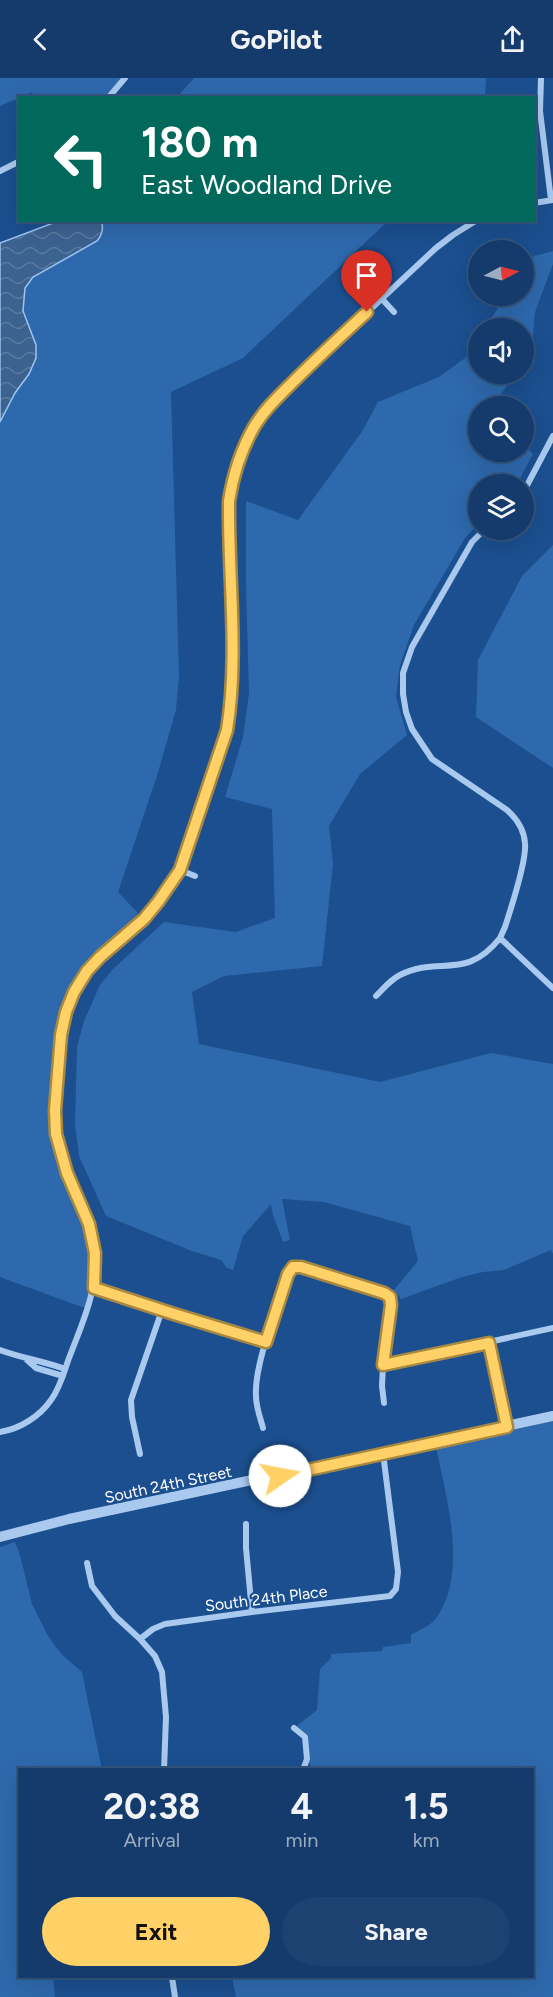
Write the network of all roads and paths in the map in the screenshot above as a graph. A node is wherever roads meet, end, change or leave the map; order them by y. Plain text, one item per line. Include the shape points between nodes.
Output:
1 (125, 78) edge
2 (541, 78) edge
3 (110, 96) edge
4 (18, 162) edge
5 (0, 171) edge
6 (552, 200) edge
7 (536, 203) edge
8 (474, 222) edge
9 (382, 299) junction
10 (394, 312) dead end
11 (553, 436) edge
12 (533, 474) edge
13 (474, 540) edge
14 (180, 870) junction
15 (195, 876) dead end
16 (500, 938) junction
17 (553, 988) edge
18 (376, 996) dead end
19 (94, 1288) junction
20 (162, 1310) junction
21 (553, 1328) edge
22 (266, 1342) junction
23 (489, 1343) junction
24 (0, 1350) edge
25 (26, 1359) junction
26 (39, 1360) junction
27 (383, 1365) junction
28 (36, 1368) junction
29 (65, 1369) junction
30 (63, 1376) junction
31 (384, 1403) dead end
32 (553, 1416) edge
33 (507, 1427) junction
34 (263, 1428) dead end
35 (0, 1432) edge
36 (383, 1453) junction
37 (140, 1454) dead end
38 (246, 1524) dead end
39 (0, 1537) edge
40 (87, 1563) dead end
41 (252, 1612) junction
42 (140, 1639) junction
43 (294, 1728) dead end
44 (164, 1768) edge
45 (304, 1768) edge
46 (172, 1978) edge
47 (175, 1997) edge

1 - 3 street
2 - 6 street via 540,111
4 - 5 street
6 - 7 street
8 - 9 street via 436,248
9 - 10 street
9 - 14 street via 273,402 255,426 232,481 228,524 231,708 218,760
11 - 12 street
13 - 16 street via 412,647 403,694 412,729 432,759 507,810 520,827 524,858
14 - 15 street
14 - 19 street via 144,919 87,971 74,992 61,1035 56,1134 67,1173 89,1224 95,1253
16 - 17 street
16 - 18 street via 480,958 465,964 415,969 392,980
19 - 20 street
19 - 29 street
20 - 22 street
20 - 37 street via 131,1400
21 - 23 street
22 - 27 street via 288,1274 293,1267 301,1267 390,1297
22 - 34 street via 256,1382
23 - 27 street
23 - 33 street
24 - 25 street
25 - 26 street
25 - 28 street
26 - 28 street
26 - 29 street
27 - 31 street
28 - 30 street
29 - 30 street
30 - 35 street via 40,1413
32 - 33 street, South 24th Street
33 - 36 street, South 24th Street
36 - 39 street, South 24th Street
36 - 41 street, South 24th Place via 398,1572 396,1589 390,1596
38 - 41 street
40 - 42 street via 92,1586 115,1616
41 - 42 street, South 24th Place via 165,1624
42 - 44 street via 155,1656 162,1672 166,1717
43 - 45 street via 305,1737
46 - 47 street

